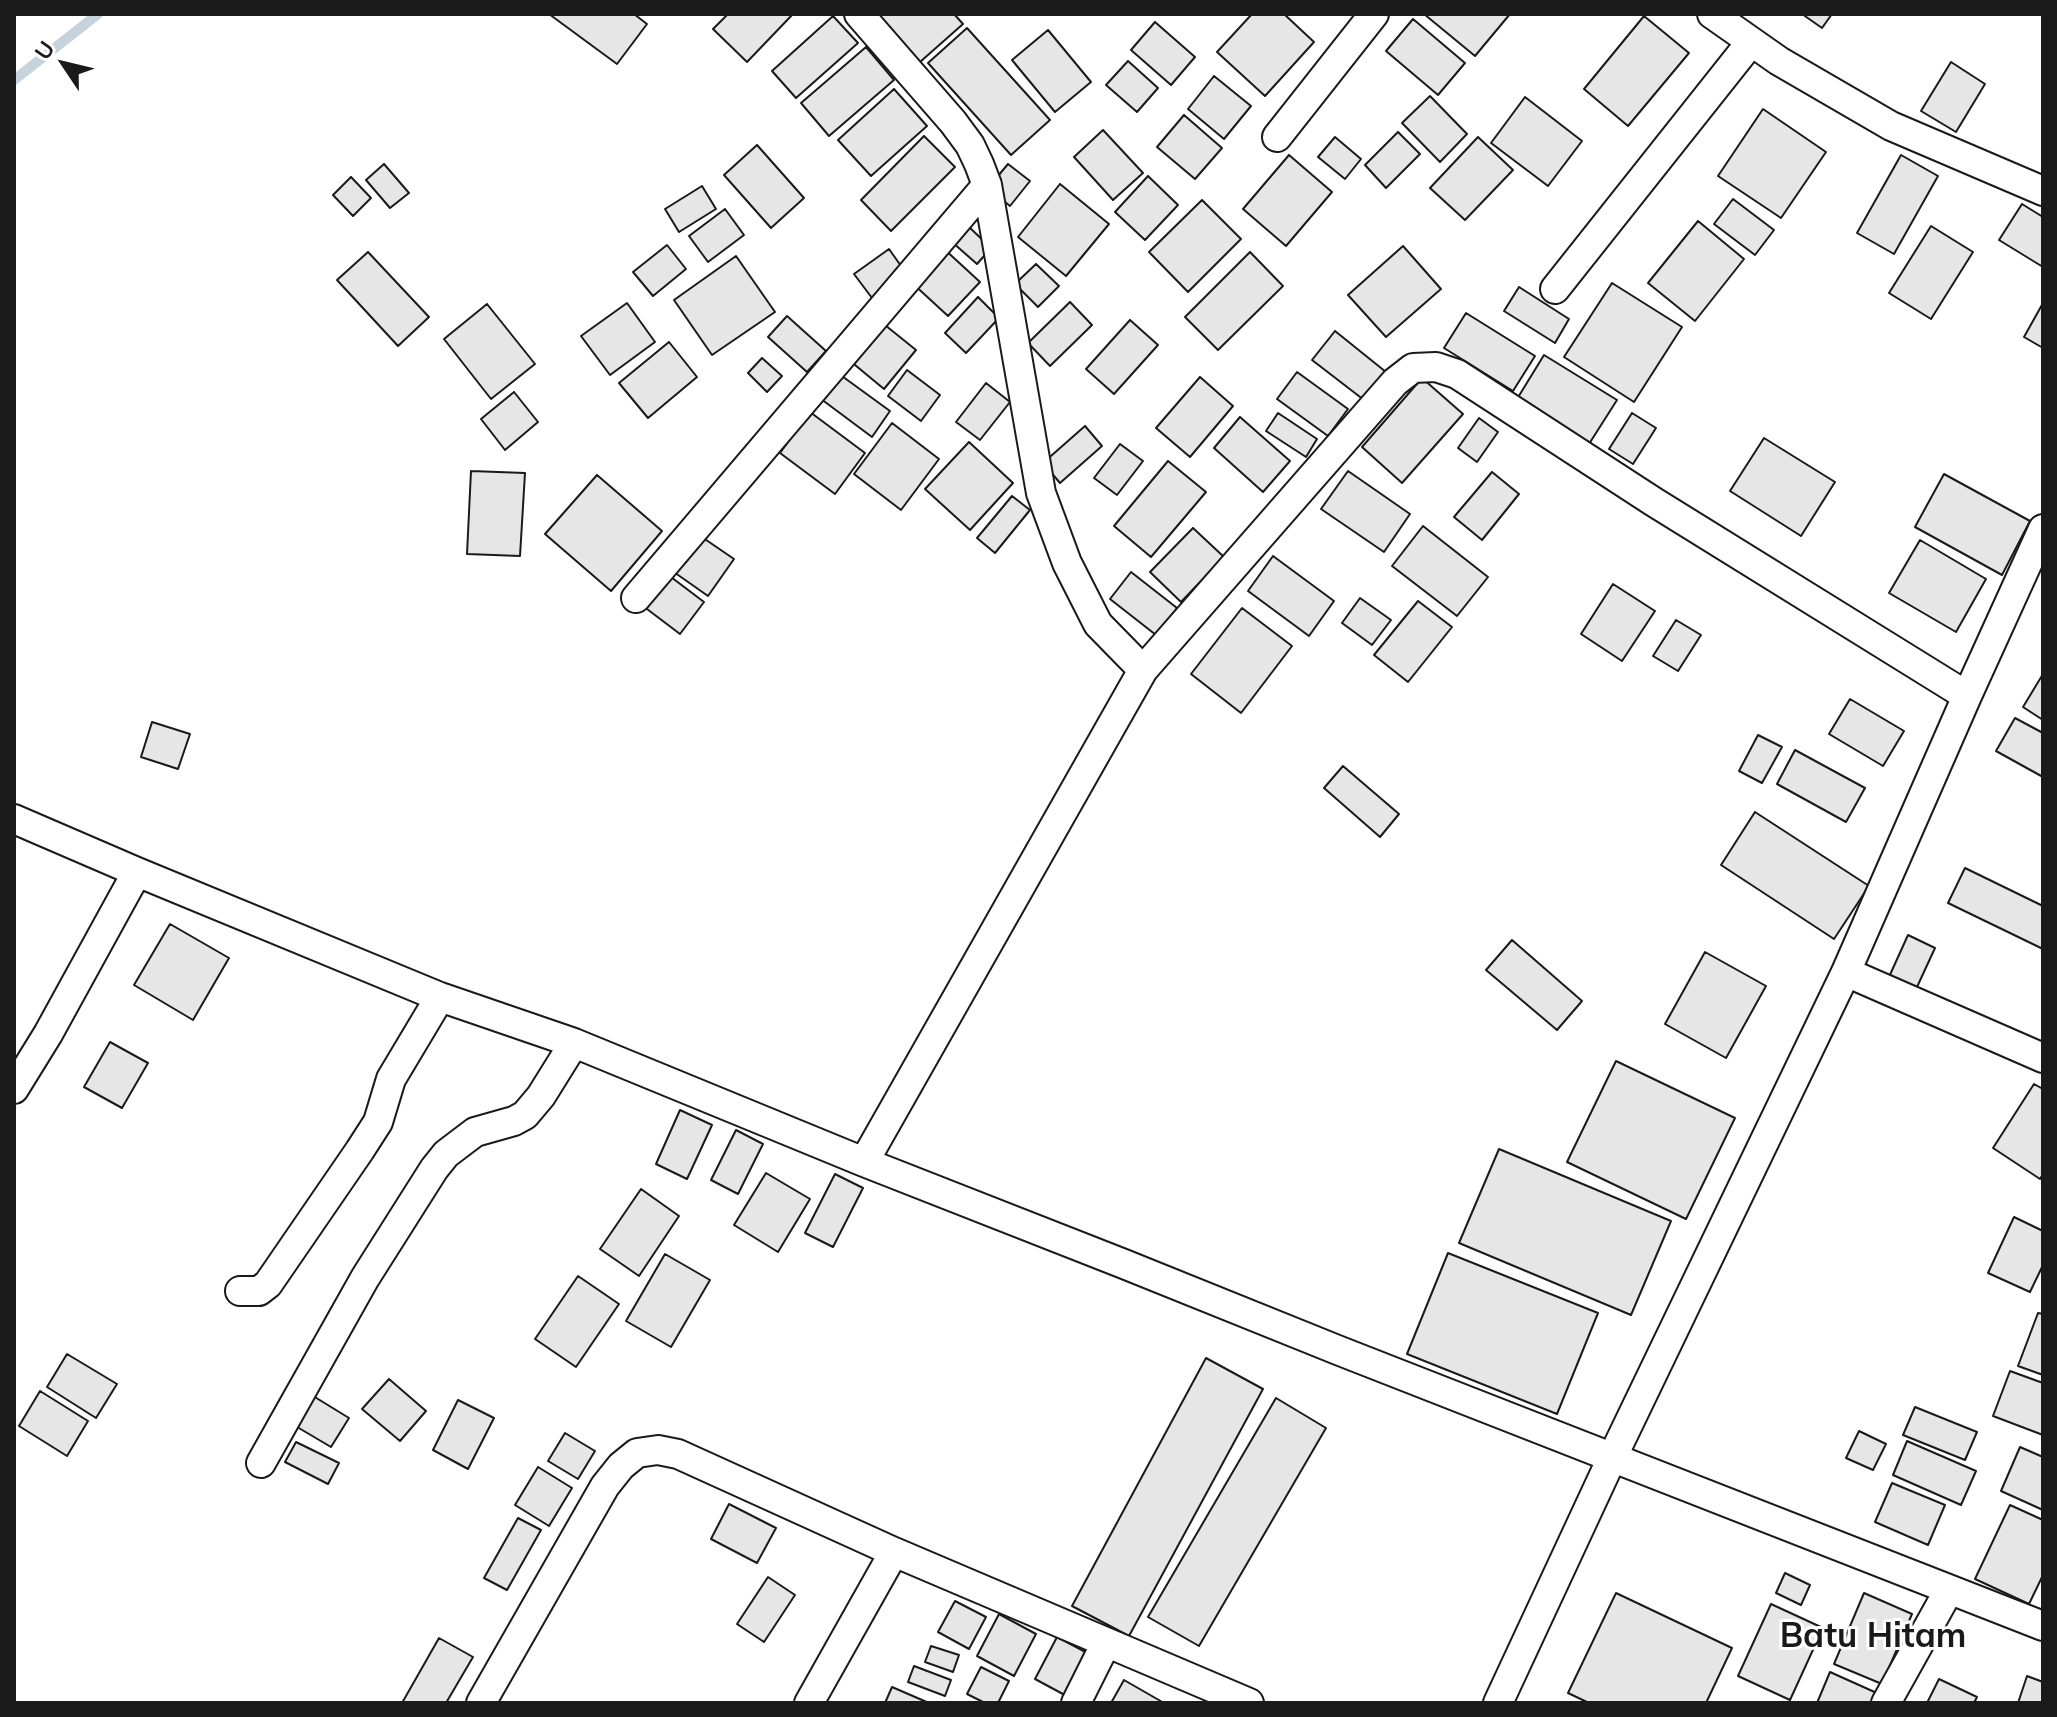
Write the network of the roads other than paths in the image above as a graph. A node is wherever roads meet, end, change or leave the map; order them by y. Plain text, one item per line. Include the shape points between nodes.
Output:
1 (859, 14) edge
2 (1374, 14) edge
3 (1712, 14) edge
4 (1751, 42) junction
5 (1277, 137) dead end
6 (987, 185) junction
7 (2043, 191) edge
8 (1555, 289) dead end
9 (2043, 529) edge
10 (636, 598) dead end
11 (1143, 670) junction
12 (1967, 696) junction
13 (14, 819) edge
14 (137, 872) junction
15 (1846, 972) junction
16 (440, 997) junction
17 (574, 1043) junction
18 (2043, 1058) edge
19 (14, 1089) edge
20 (864, 1162) junction
21 (240, 1291) dead end
22 (1612, 1458) junction
23 (261, 1463) dead end
24 (894, 1552) junction
25 (1949, 1590) junction
26 (2043, 1626) edge
27 (1106, 1643) junction
28 (481, 1703) edge
29 (809, 1703) edge
30 (1076, 1703) edge
31 (1249, 1703) edge
32 (1498, 1703) edge
33 (1886, 1703) edge

1 - 6 street via 953,122 970,145
2 - 5 street
3 - 4 street
4 - 7 street via 1891,126
4 - 8 street
6 - 10 street
6 - 11 street via 1041,493 1067,563 1098,624
9 - 12 street
11 - 12 street via 1395,382 1413,368 1436,367 1457,374
11 - 20 street
12 - 15 street
13 - 14 street
14 - 16 street
14 - 19 street
15 - 18 street
15 - 22 street
16 - 17 street
16 - 21 street via 391,1079 378,1122 344,1174 268,1284 259,1291
17 - 20 street
17 - 23 street via 525,1115 475,1132 434,1169 365,1278
20 - 22 street
22 - 25 street
22 - 32 street
24 - 27 street
24 - 28 street via 678,1454 637,1453 605,1486
24 - 29 street
25 - 26 street
25 - 33 street
27 - 30 street
27 - 31 street

